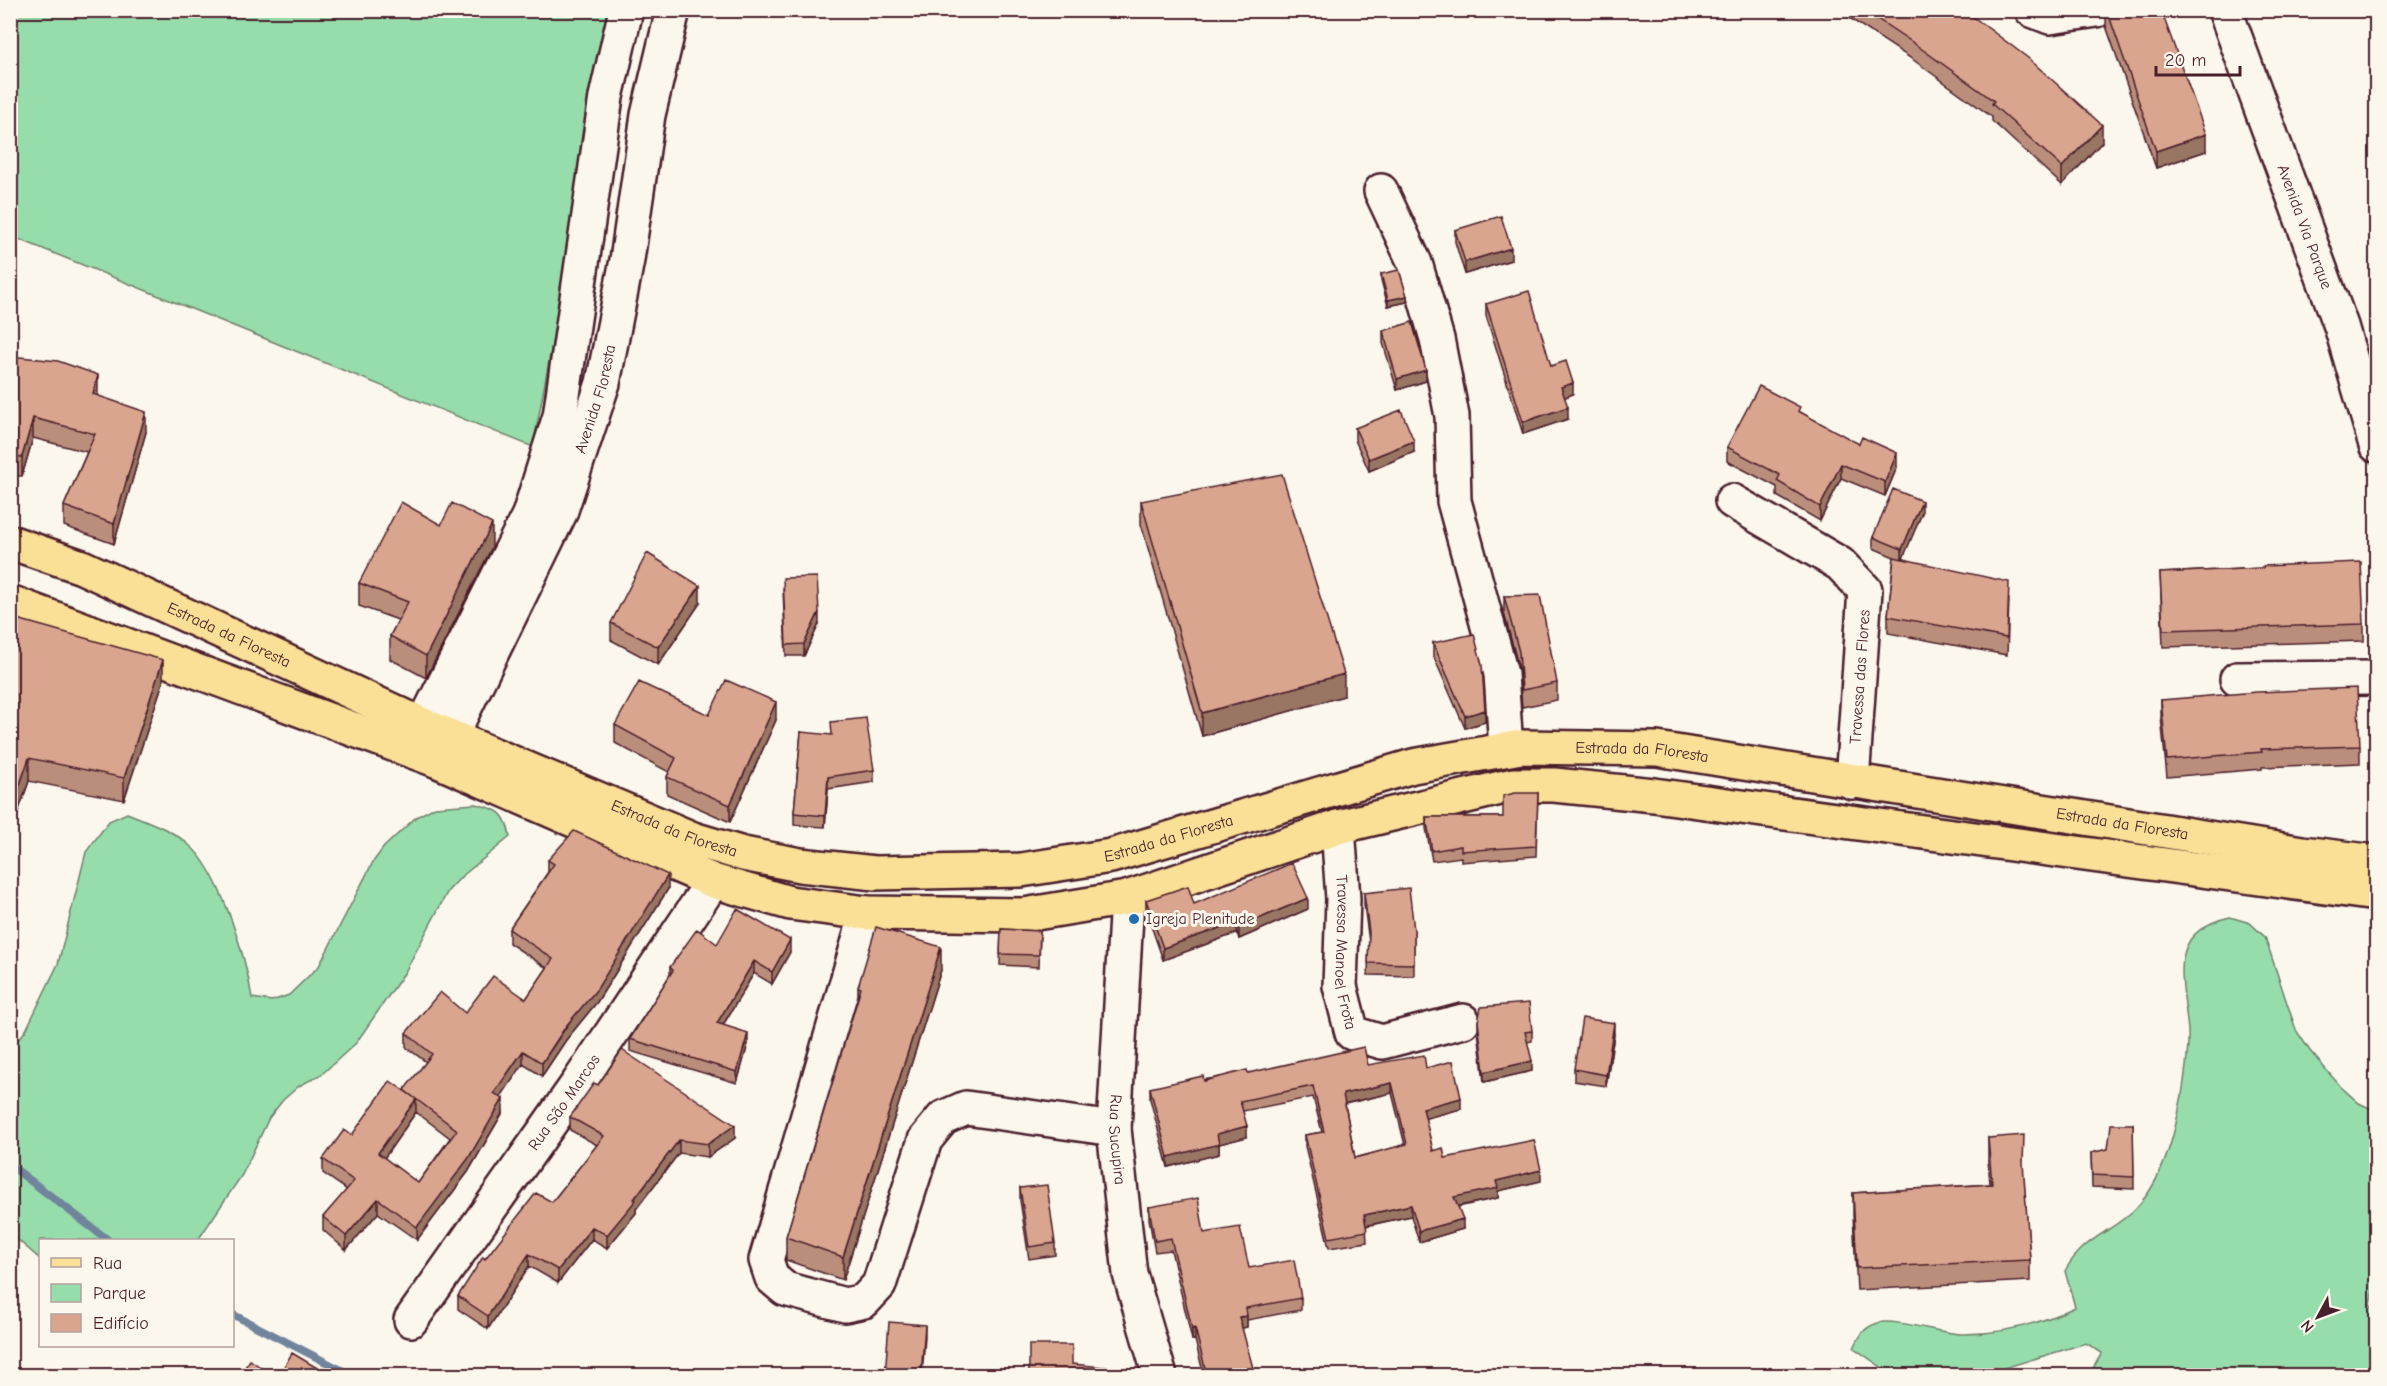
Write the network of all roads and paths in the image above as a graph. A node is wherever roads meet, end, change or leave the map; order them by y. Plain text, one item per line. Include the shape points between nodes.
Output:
1 (626, 10) edge
2 (673, 10) edge
3 (2032, 10) edge
4 (2225, 10) edge
5 (2090, 12) edge
6 (1381, 191) dead end
7 (2376, 445) edge
8 (1732, 501) dead end
9 (10, 542) edge
10 (10, 602) edge
11 (2376, 678) edge
12 (2237, 679) dead end
13 (430, 743) junction
14 (1506, 749) junction
15 (1852, 782) junction
16 (1338, 827) junction
17 (2376, 862) edge
18 (713, 882) junction
19 (2376, 894) edge
20 (1127, 898) junction
21 (867, 913) junction
22 (1463, 1021) dead end
23 (1114, 1129) junction
24 (411, 1320) dead end
25 (1160, 1376) edge

1 - 13 street, Avenida Floresta via 606,97 560,416 529,515
2 - 13 street, Avenida Floresta via 648,115 627,260 603,383 560,513
3 - 5 street via 2050,17
4 - 7 street, Avenida Via Parque via 2341,326
6 - 14 street via 1415,263 1437,339 1452,416 1454,501 1501,674
8 - 15 street, Travessa das Flores via 1840,564 1865,590
9 - 13 main road, Estrada da Floresta via 82,567
10 - 13 main road, Estrada da Floresta
11 - 12 street
13 - 14 main road, Estrada da Floresta via 743,854 875,873 1021,870 1111,856 1413,766
13 - 18 main road, Estrada da Floresta
14 - 15 main road, Estrada da Floresta via 1657,749
15 - 17 main road, Estrada da Floresta
16 - 19 main road, Estrada da Floresta via 1513,785 1554,785 1677,798
16 - 20 main road, Estrada da Floresta
16 - 22 street, Travessa Manoel Frota via 1343,899 1340,986 1352,1033 1382,1042
18 - 21 main road, Estrada da Floresta via 790,903
18 - 24 street, Rua São Marcos via 579,1082
20 - 21 main road, Estrada da Floresta via 1024,915
20 - 23 street, Rua Sucupira
21 - 23 street via 766,1260 772,1278 785,1289 845,1305 864,1301 879,1285 925,1140 943,1118 966,1108
23 - 25 street, Rua Sucupira via 1130,1274

